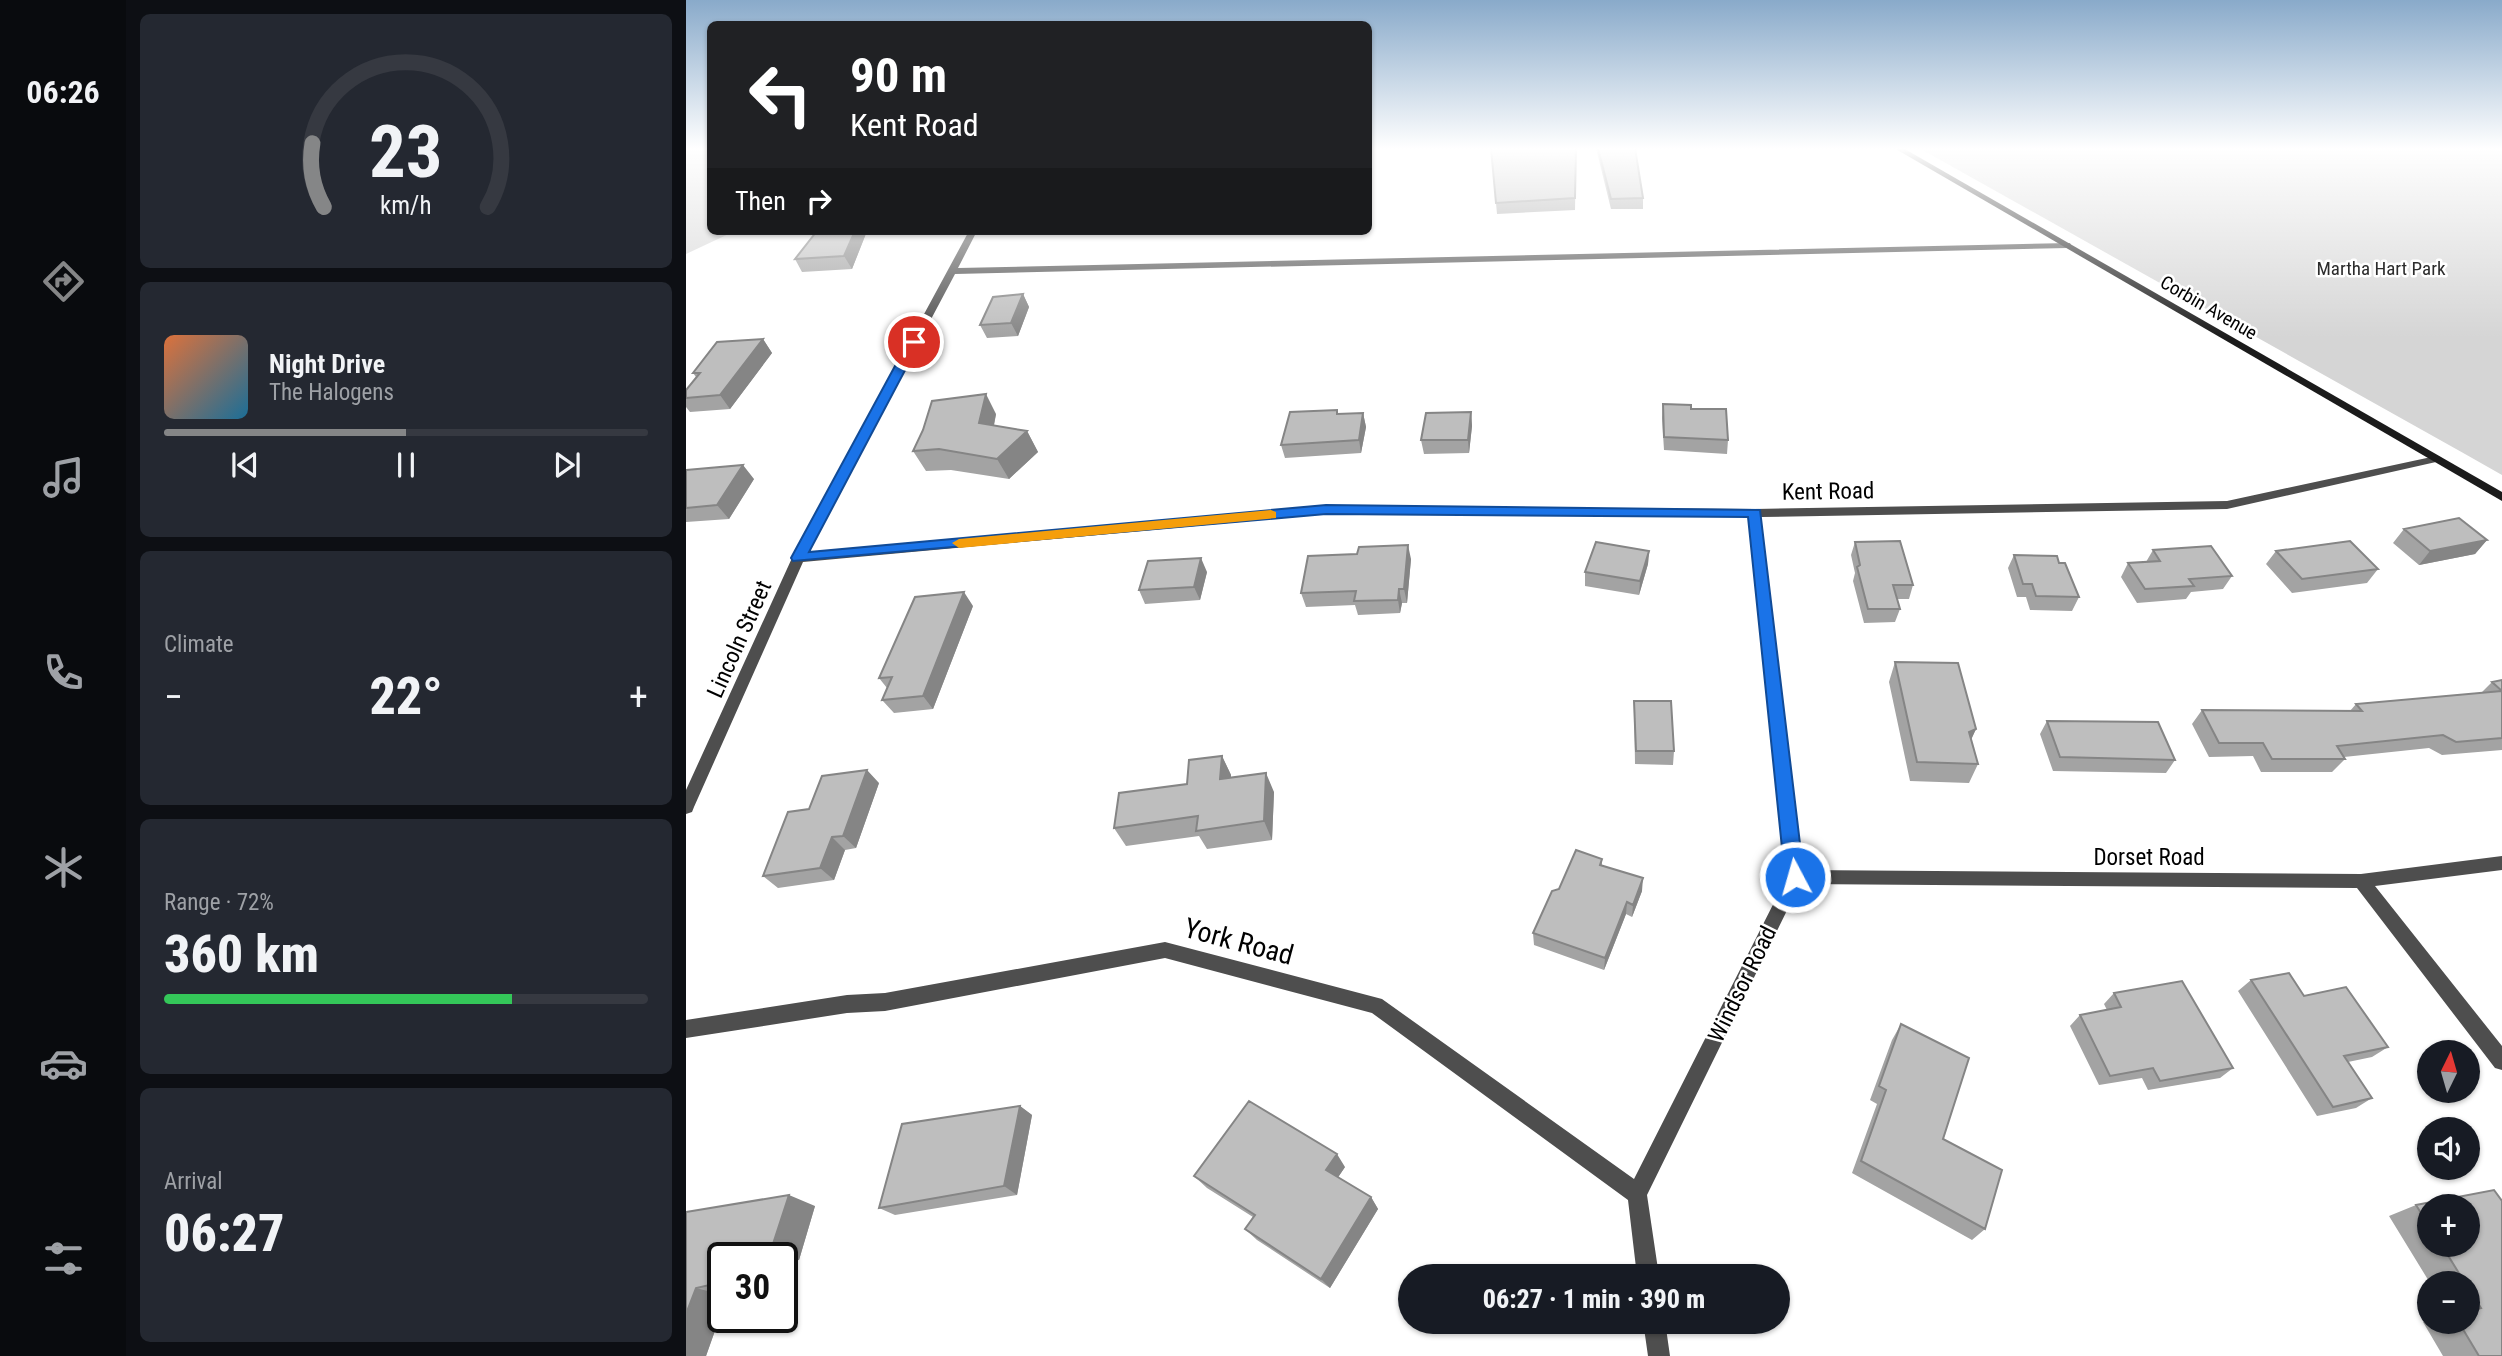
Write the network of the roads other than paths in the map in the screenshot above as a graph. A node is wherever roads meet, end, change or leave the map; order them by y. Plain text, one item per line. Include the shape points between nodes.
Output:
1 (2008, 211) edge
2 (971, 235) edge
3 (2067, 245) junction
4 (952, 271) junction
5 (2436, 459) junction
6 (2502, 497) edge
7 (1755, 513) junction
8 (799, 558) junction
9 (686, 807) edge
10 (2502, 863) edge
11 (1795, 877) junction
12 (2361, 881) junction
13 (686, 1029) edge
14 (2502, 1061) edge
15 (1637, 1194) junction
16 (1646, 1264) edge
17 (1656, 1334) edge
18 (1659, 1356) edge

1 - 3 main road, Corbin Avenue
2 - 4 street, Lincoln Street
3 - 4 street
3 - 5 main road, Corbin Avenue
4 - 8 street, Lincoln Street
5 - 6 main road, Corbin Avenue
5 - 7 street, Kent Road via 2227,505
7 - 8 street, Kent Road via 1326,510
7 - 11 street
8 - 9 street, Lincoln Street
10 - 12 street, Dorset Road
11 - 12 street, Dorset Road
11 - 15 street, Windsor Road
12 - 14 street
13 - 15 street, York Road via 885,1002 1165,950 1376,1005
15 - 16 street
17 - 18 street

